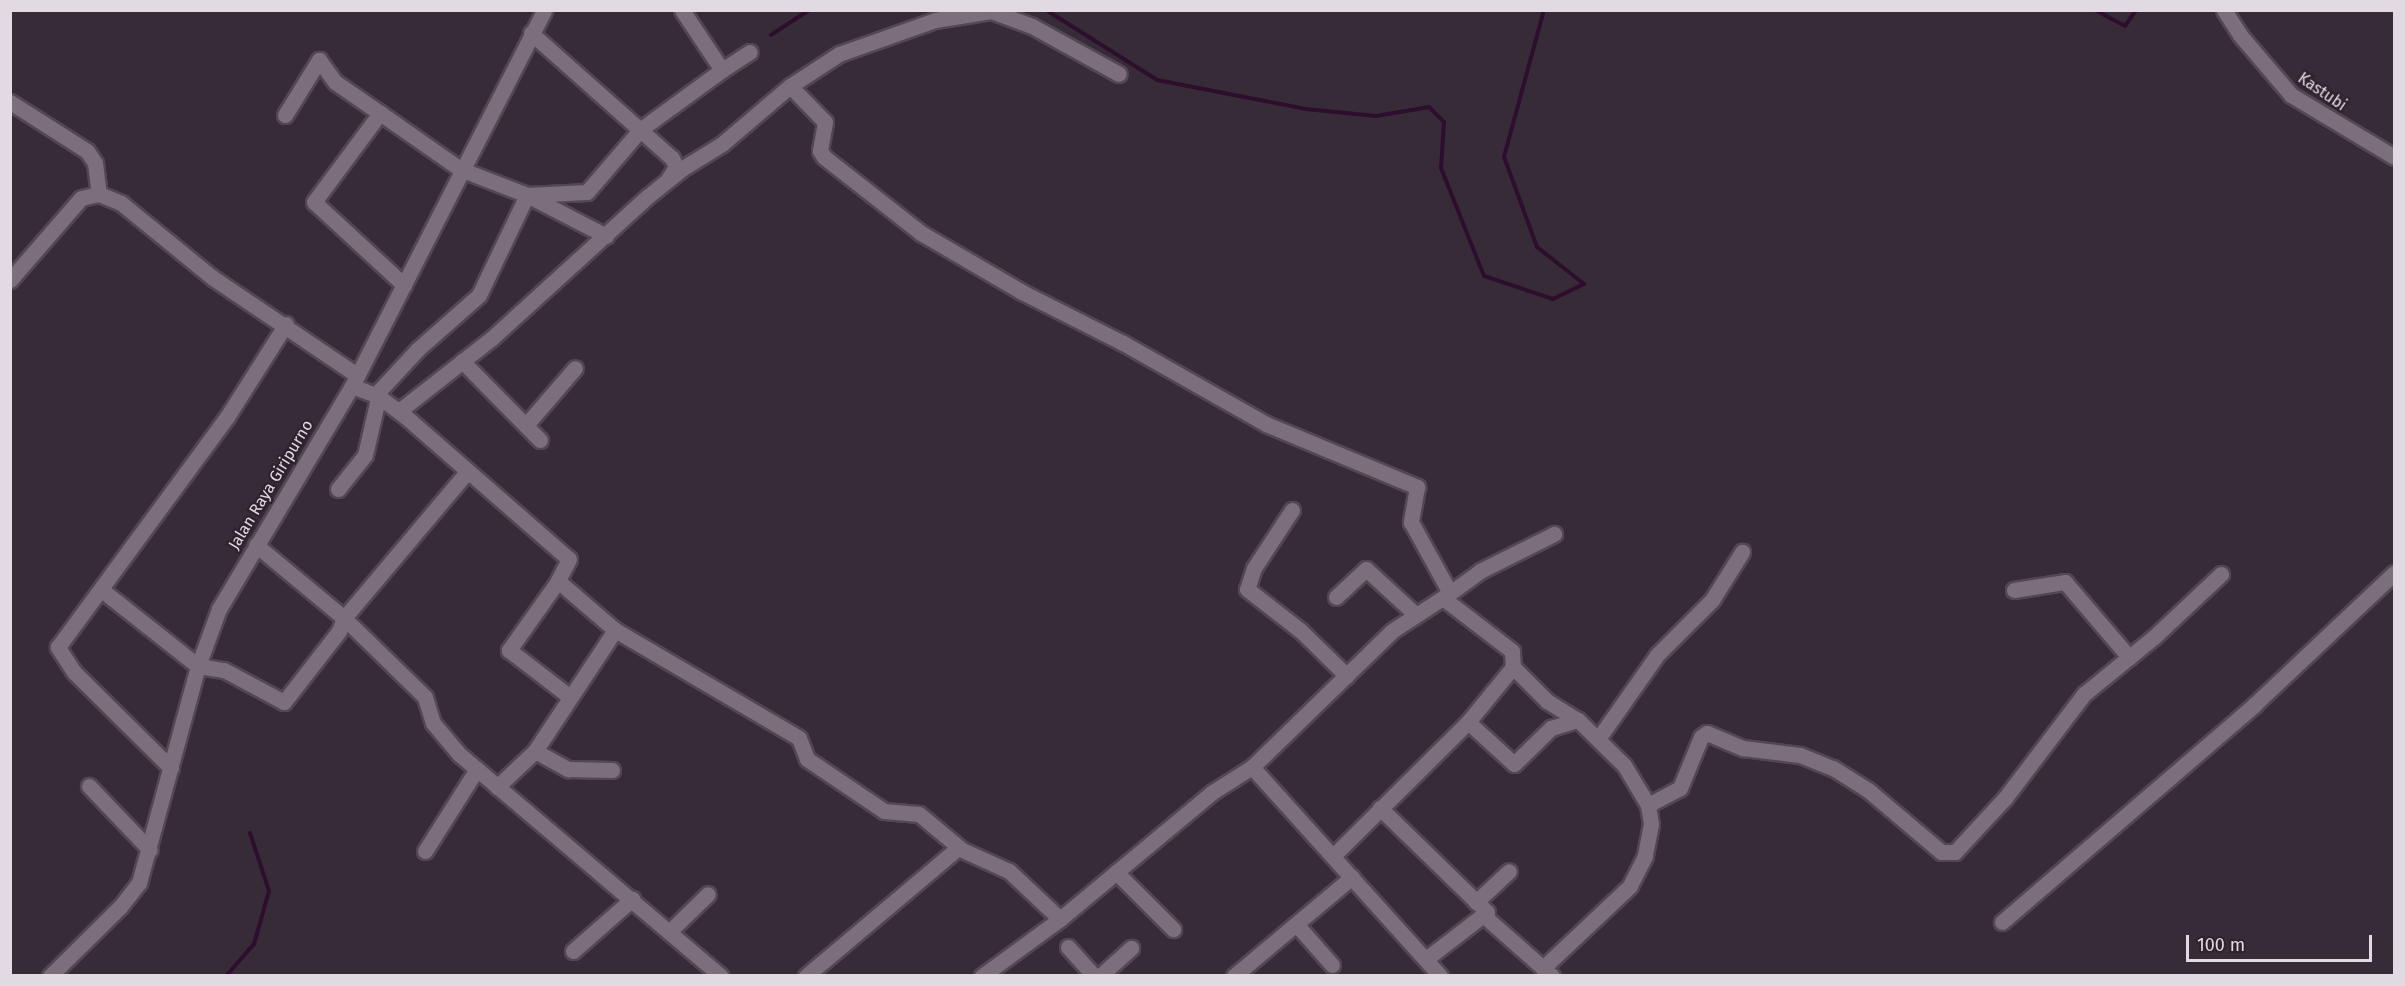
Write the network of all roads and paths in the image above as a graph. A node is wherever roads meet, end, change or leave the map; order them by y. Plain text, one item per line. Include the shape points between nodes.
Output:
1 (544, 10) edge
2 (682, 10) edge
3 (2226, 13) edge
4 (531, 33) junction
5 (750, 52) dead end
6 (722, 70) junction
7 (1119, 74) dead end
8 (790, 86) junction
9 (10, 102) edge
10 (380, 113) junction
11 (285, 115) dead end
12 (645, 132) junction
13 (2394, 157) edge
14 (460, 169) junction
15 (662, 185) junction
16 (99, 194) junction
17 (530, 197) junction
18 (606, 236) junction
19 (10, 280) edge
20 (404, 285) junction
21 (286, 324) junction
22 (462, 361) junction
23 (575, 368) dead end
24 (354, 381) junction
25 (386, 402) junction
26 (526, 425) junction
27 (540, 440) dead end
28 (468, 471) junction
29 (338, 489) dead end
30 (1292, 510) dead end
31 (1554, 534) dead end
32 (256, 545) junction
33 (1742, 552) dead end
34 (2394, 573) edge
35 (2221, 574) dead end
36 (558, 581) junction
37 (2014, 590) dead end
38 (103, 591) junction
39 (1447, 596) junction
40 (1336, 597) dead end
41 (1415, 614) junction
42 (344, 618) junction
43 (615, 630) junction
44 (2129, 657) junction
45 (198, 666) junction
46 (1513, 667) junction
47 (1347, 676) junction
48 (570, 697) junction
49 (1578, 720) junction
50 (1468, 722) junction
51 (1598, 740) junction
52 (535, 751) junction
53 (1252, 767) junction
54 (171, 768) junction
55 (477, 769) junction
56 (612, 770) dead end
57 (88, 786) dead end
58 (497, 788) junction
59 (1648, 804) junction
60 (1380, 808) junction
61 (150, 849) junction
62 (961, 849) junction
63 (425, 851) dead end
64 (1333, 856) junction
65 (1509, 871) dead end
66 (1116, 872) junction
67 (1352, 877) junction
68 (708, 894) dead end
69 (632, 899) junction
70 (1486, 908) junction
71 (1060, 919) junction
72 (2002, 922) dead end
73 (1297, 925) junction
74 (1173, 929) dead end
75 (669, 933) junction
76 (1068, 947) dead end
77 (1131, 948) dead end
78 (573, 951) dead end
79 (1426, 959) junction
80 (1332, 965) dead end
81 (1548, 972) edge
82 (54, 974) edge
83 (721, 975) edge
84 (806, 975) edge
85 (982, 975) edge
86 (1094, 975) edge
87 (1100, 975) edge
88 (1234, 975) edge
89 (1440, 975) edge

1 - 4 street, Jalan Raya Giripurno
2 - 6 street
3 - 13 street, Kastubi via 2291,95
4 - 12 street
4 - 14 street, Jalan Raya Giripurno
5 - 6 street
6 - 12 street
7 - 8 street via 1032,26 991,11 935,20 839,54
8 - 15 street via 722,144
8 - 39 street via 825,122 820,151 824,157 921,233 1266,424 1415,485 1418,493 1411,522
9 - 16 street via 87,151 95,163
10 - 11 street via 335,82 319,60
10 - 14 street
10 - 20 street via 314,205
12 - 15 street via 676,167
12 - 17 street via 587,192
14 - 17 street
14 - 20 street, Jalan Raya Giripurno
15 - 18 street
16 - 19 street via 81,198
16 - 21 street via 122,203 213,278
17 - 18 street
17 - 25 street via 479,296 405,362
18 - 22 street
20 - 24 street, Jalan Raya Giripurno
21 - 24 street
21 - 38 street via 227,417
22 - 25 street
22 - 26 street
23 - 26 street
24 - 25 street
24 - 32 street, Jalan Raya Giripurno
25 - 28 street
25 - 29 street via 365,456
26 - 27 street
28 - 36 street via 570,559
28 - 42 street
30 - 47 street via 1254,568 1247,589 1301,631
31 - 39 street via 1480,572
32 - 42 street
32 - 45 street, Jalan Raya Giripurno via 219,609
33 - 51 street via 1712,600 1657,655
34 - 72 street via 2254,705
35 - 44 street
36 - 43 street
36 - 48 street via 508,649
37 - 44 street via 2065,582
38 - 45 street
38 - 54 street via 58,647 74,672
39 - 41 street
39 - 46 street via 1512,651
40 - 41 street via 1366,569
41 - 47 street
42 - 45 street via 339,631 286,701 278,701 227,672
42 - 55 street via 425,697 433,723 444,739
43 - 48 street
43 - 62 street via 798,737 807,759 884,811 919,814
44 - 59 street via 2069,709 2005,798 1964,846 1948,854 1868,790 1833,768 1800,755 1743,748 1707,733 1701,737 1680,788
45 - 54 street, Jalan Raya Giripurno
46 - 49 street via 1547,701
46 - 50 street
47 - 53 street
48 - 52 street
49 - 50 street via 1551,728 1514,764
49 - 51 street
50 - 60 street
51 - 59 street via 1624,765
52 - 56 street via 568,769
52 - 58 street
53 - 64 street
53 - 66 street via 1211,793
54 - 61 street, Jalan Raya Giripurno
55 - 58 street
55 - 63 street
57 - 61 street
58 - 69 street
59 - 81 street via 1650,840 1637,876
60 - 64 street
60 - 70 street
61 - 82 street, Jalan Raya Giripurno via 139,883 126,901
62 - 71 street via 1009,871
62 - 84 street via 944,856
64 - 67 street
65 - 70 street
66 - 71 street
66 - 74 street
67 - 73 street
67 - 79 street
68 - 75 street
69 - 75 street
69 - 78 street
70 - 79 street
70 - 81 street
71 - 85 street
73 - 80 street
73 - 88 street
75 - 83 street
76 - 86 street
77 - 87 street
79 - 89 street

